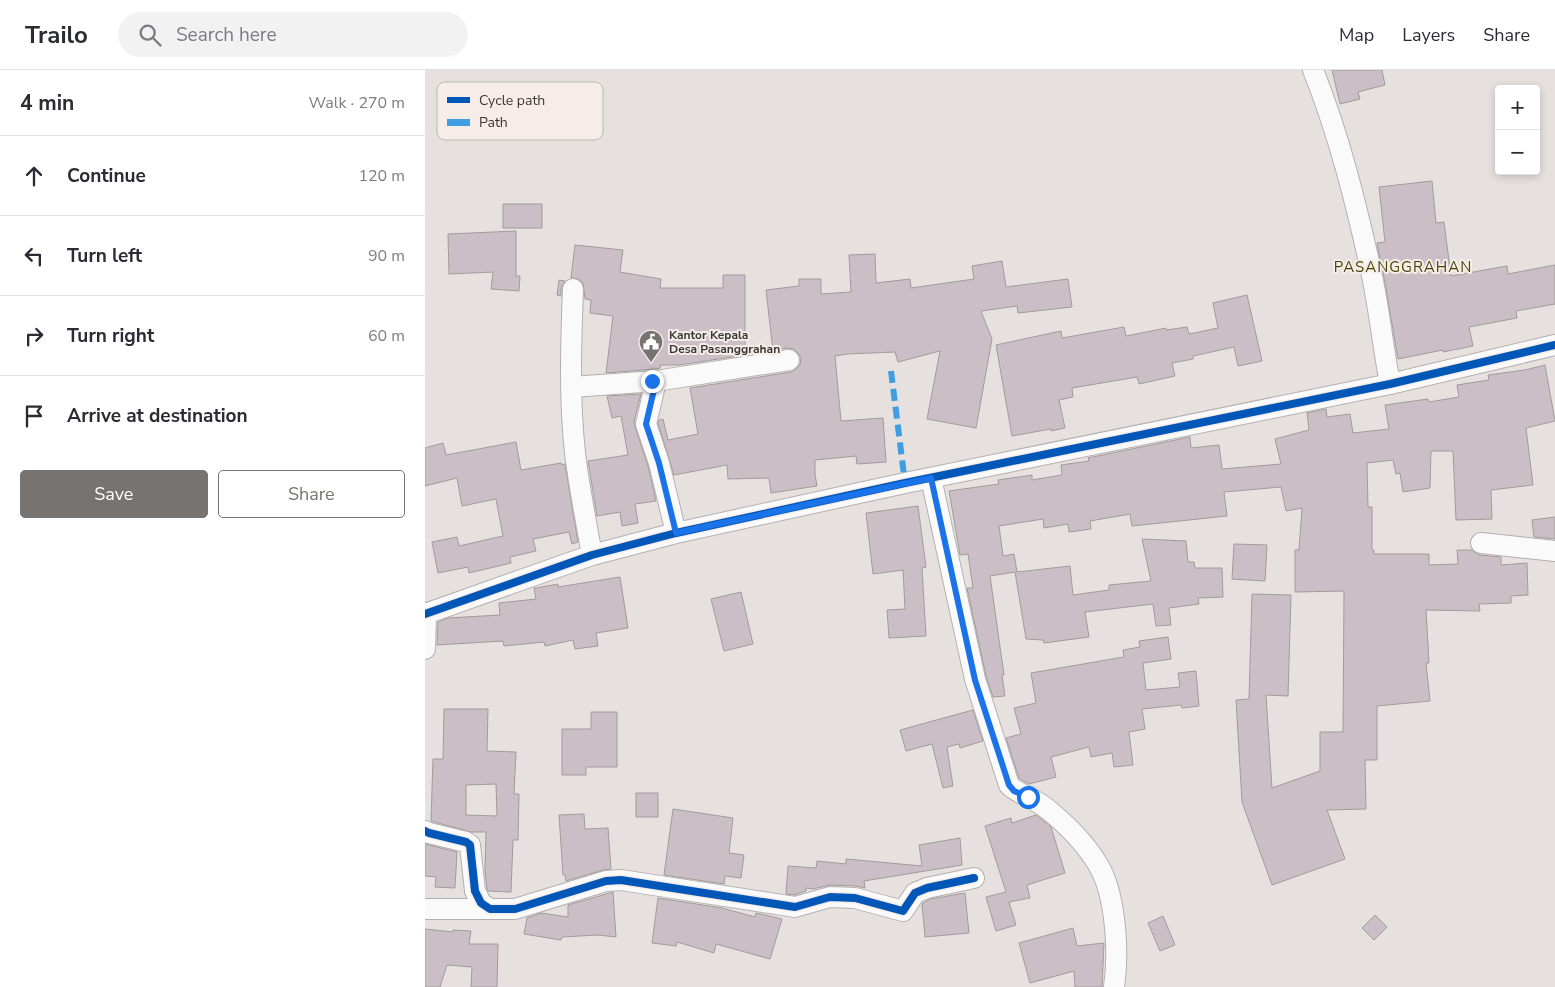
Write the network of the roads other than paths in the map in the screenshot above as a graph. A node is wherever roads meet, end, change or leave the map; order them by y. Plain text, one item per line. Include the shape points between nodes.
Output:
1 (1313, 70) edge
2 (573, 289) dead end
3 (1555, 346) edge
4 (789, 360) dead end
5 (656, 381) junction
6 (1389, 384) junction
7 (571, 387) junction
8 (931, 478) junction
9 (676, 533) junction
10 (1481, 543) dead end
11 (1555, 551) edge
12 (592, 554) junction
13 (426, 614) edge
14 (425, 649) edge
15 (425, 830) edge
16 (975, 878) dead end
17 (425, 909) edge
18 (490, 909) junction
19 (1114, 987) edge

1 - 6 street via 1331,115 1350,182 1371,273
2 - 7 street
3 - 6 street
4 - 5 street
5 - 7 street
5 - 9 street via 646,424
6 - 8 street
7 - 12 street via 575,454
8 - 9 street
8 - 19 street via 975,680 1009,785 1057,818 1089,851 1101,872 1113,911 1117,967
9 - 12 street
10 - 11 street
12 - 13 street
13 - 14 street
15 - 18 street via 470,844 475,890 481,903
16 - 18 street via 915,893 903,911 855,898 830,896 795,907 621,880 515,909
17 - 18 street

